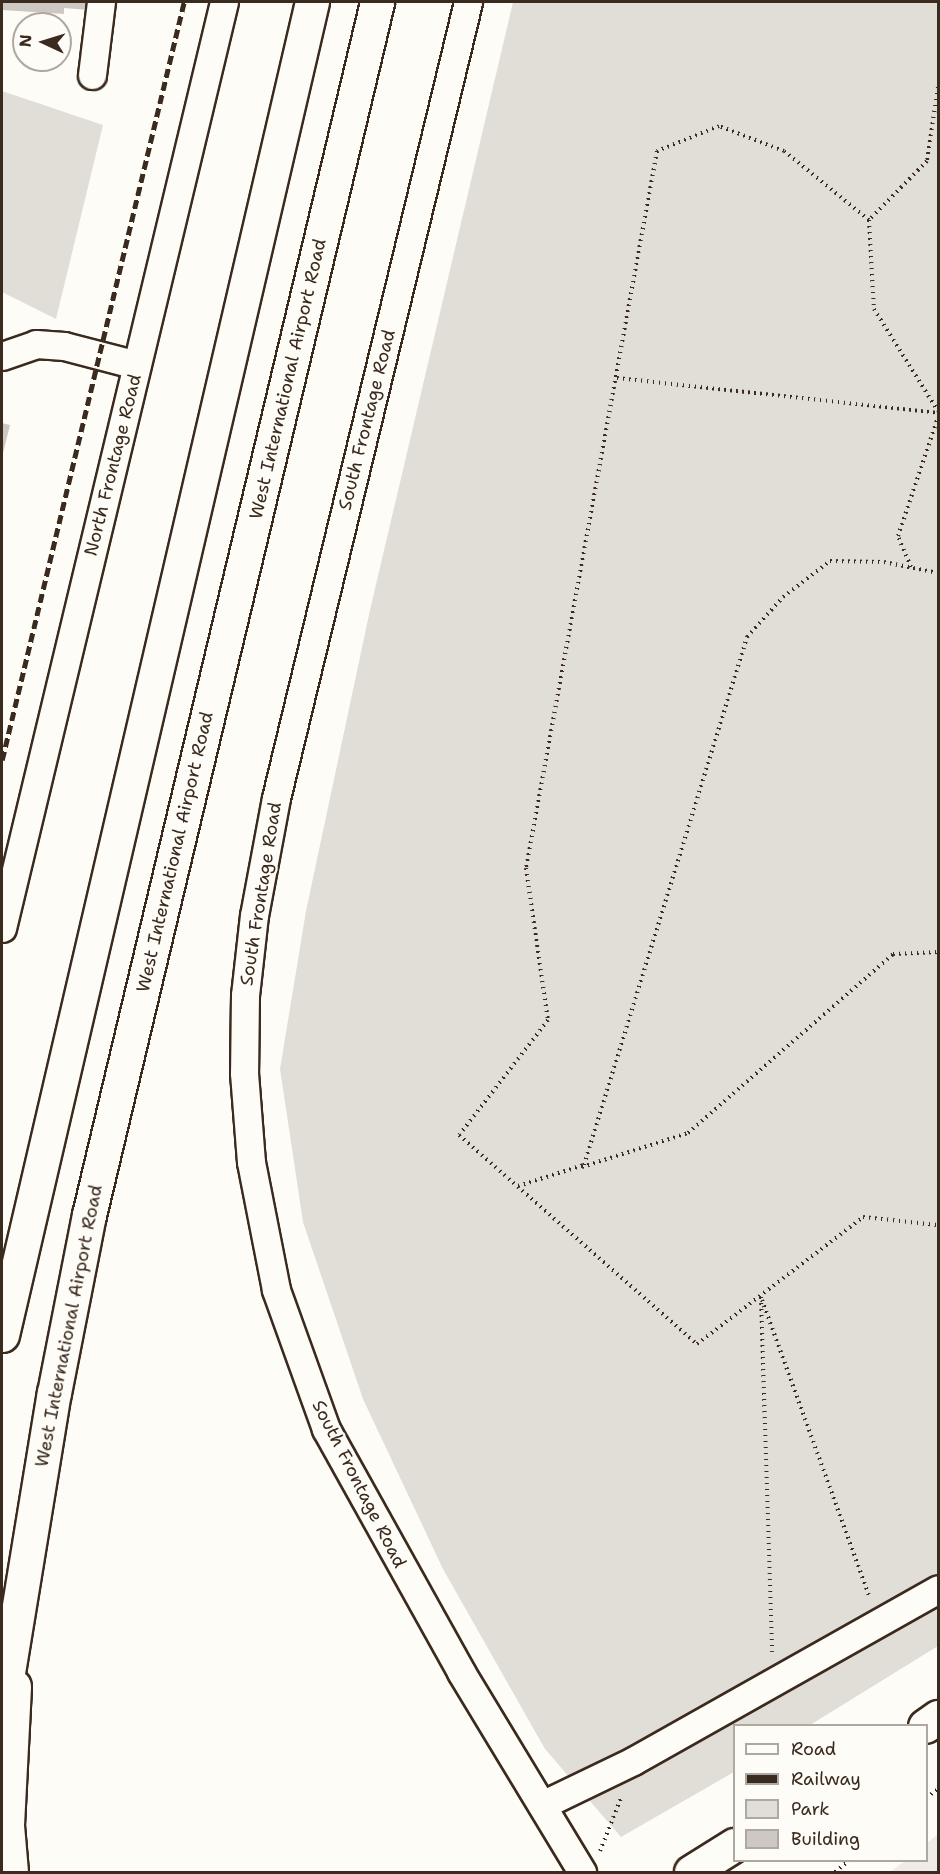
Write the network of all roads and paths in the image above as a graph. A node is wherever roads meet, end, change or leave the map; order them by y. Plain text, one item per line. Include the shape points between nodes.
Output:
1 (101, 2) edge
2 (224, 2) edge
3 (312, 2) edge
4 (377, 2) edge
5 (468, 2) edge
6 (92, 75) dead end
7 (939, 87) edge
8 (869, 220) junction
9 (2, 356) edge
10 (137, 365) junction
11 (617, 378) junction
12 (939, 414) edge
13 (911, 567) junction
14 (939, 573) edge
15 (2, 928) edge
16 (939, 952) edge
17 (518, 1186) junction
18 (939, 1225) edge
19 (761, 1296) junction
20 (2, 1335) edge
21 (939, 1589) edge
22 (20, 1592) junction
23 (880, 1621) junction
24 (780, 1676) junction
25 (2, 1709) edge
26 (542, 1805) junction
27 (619, 1806) dead end
28 (733, 1846) edge
29 (848, 1862) edge
30 (581, 1870) edge
31 (11, 1872) edge
32 (691, 1872) edge
33 (835, 1872) edge

1 - 6 street
2 - 10 street, North Frontage Road
3 - 20 main road
4 - 22 main road, West International Airport Road via 89,1215
5 - 26 street, South Frontage Road via 276,798 253,926 245,995 244,1073 251,1162 276,1290 317,1407 385,1539
7 - 8 path via 927,161
8 - 11 path via 784,151 719,126 657,152
8 - 12 path via 874,309
9 - 10 street via 36,344 64,346
10 - 15 street, North Frontage Road
11 - 12 path
11 - 17 path via 526,868 548,1020 459,1135
12 - 13 path via 898,536
13 - 14 path
13 - 17 path via 830,561 783,597 747,637 584,1165
16 - 17 path via 893,954 688,1133
17 - 19 path via 697,1344
18 - 19 path via 862,1217
19 - 23 path
19 - 24 path via 772,1650
21 - 23 street
22 - 25 main road, West International Airport Road
22 - 31 main road via 7,1788
23 - 24 street
24 - 26 street via 633,1761
26 - 30 street, South Frontage Road
27 - 30 path via 604,1848
28 - 32 main road
29 - 33 path

